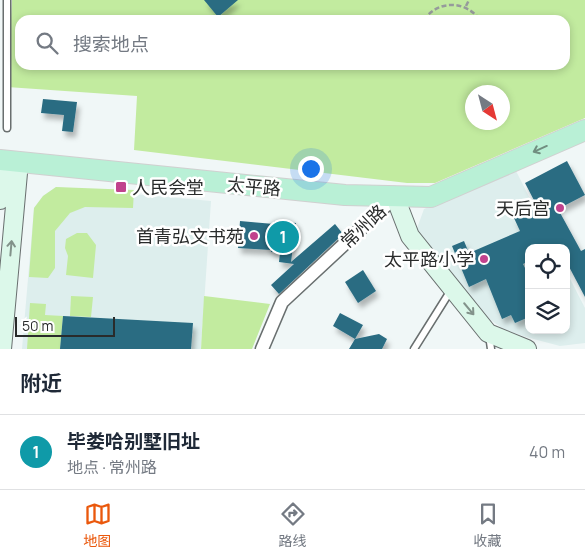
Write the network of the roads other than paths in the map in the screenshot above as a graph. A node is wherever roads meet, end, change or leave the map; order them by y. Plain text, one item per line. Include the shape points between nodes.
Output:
1 (7, 0) edge
2 (7, 128) dead end
3 (585, 130) edge
4 (7, 161) edge
5 (394, 197) junction
6 (0, 200) edge
7 (452, 289) junction
8 (489, 341) edge
9 (2, 349) edge
10 (262, 349) edge
11 (414, 349) edge
12 (527, 349) edge

1 - 2 lane
3 -> 5 main road, 太平路 via 431,196
4 - 5 main road, 太平路 via 244,186
4 - 6 main road
9 -> 4 main road
5 - 7 main road, 常州路 via 410,236
5 - 10 street, 常州路 via 282,302
7 -> 8 main road, 常州路
7 - 11 lane
8 - 12 main road, 常州路

